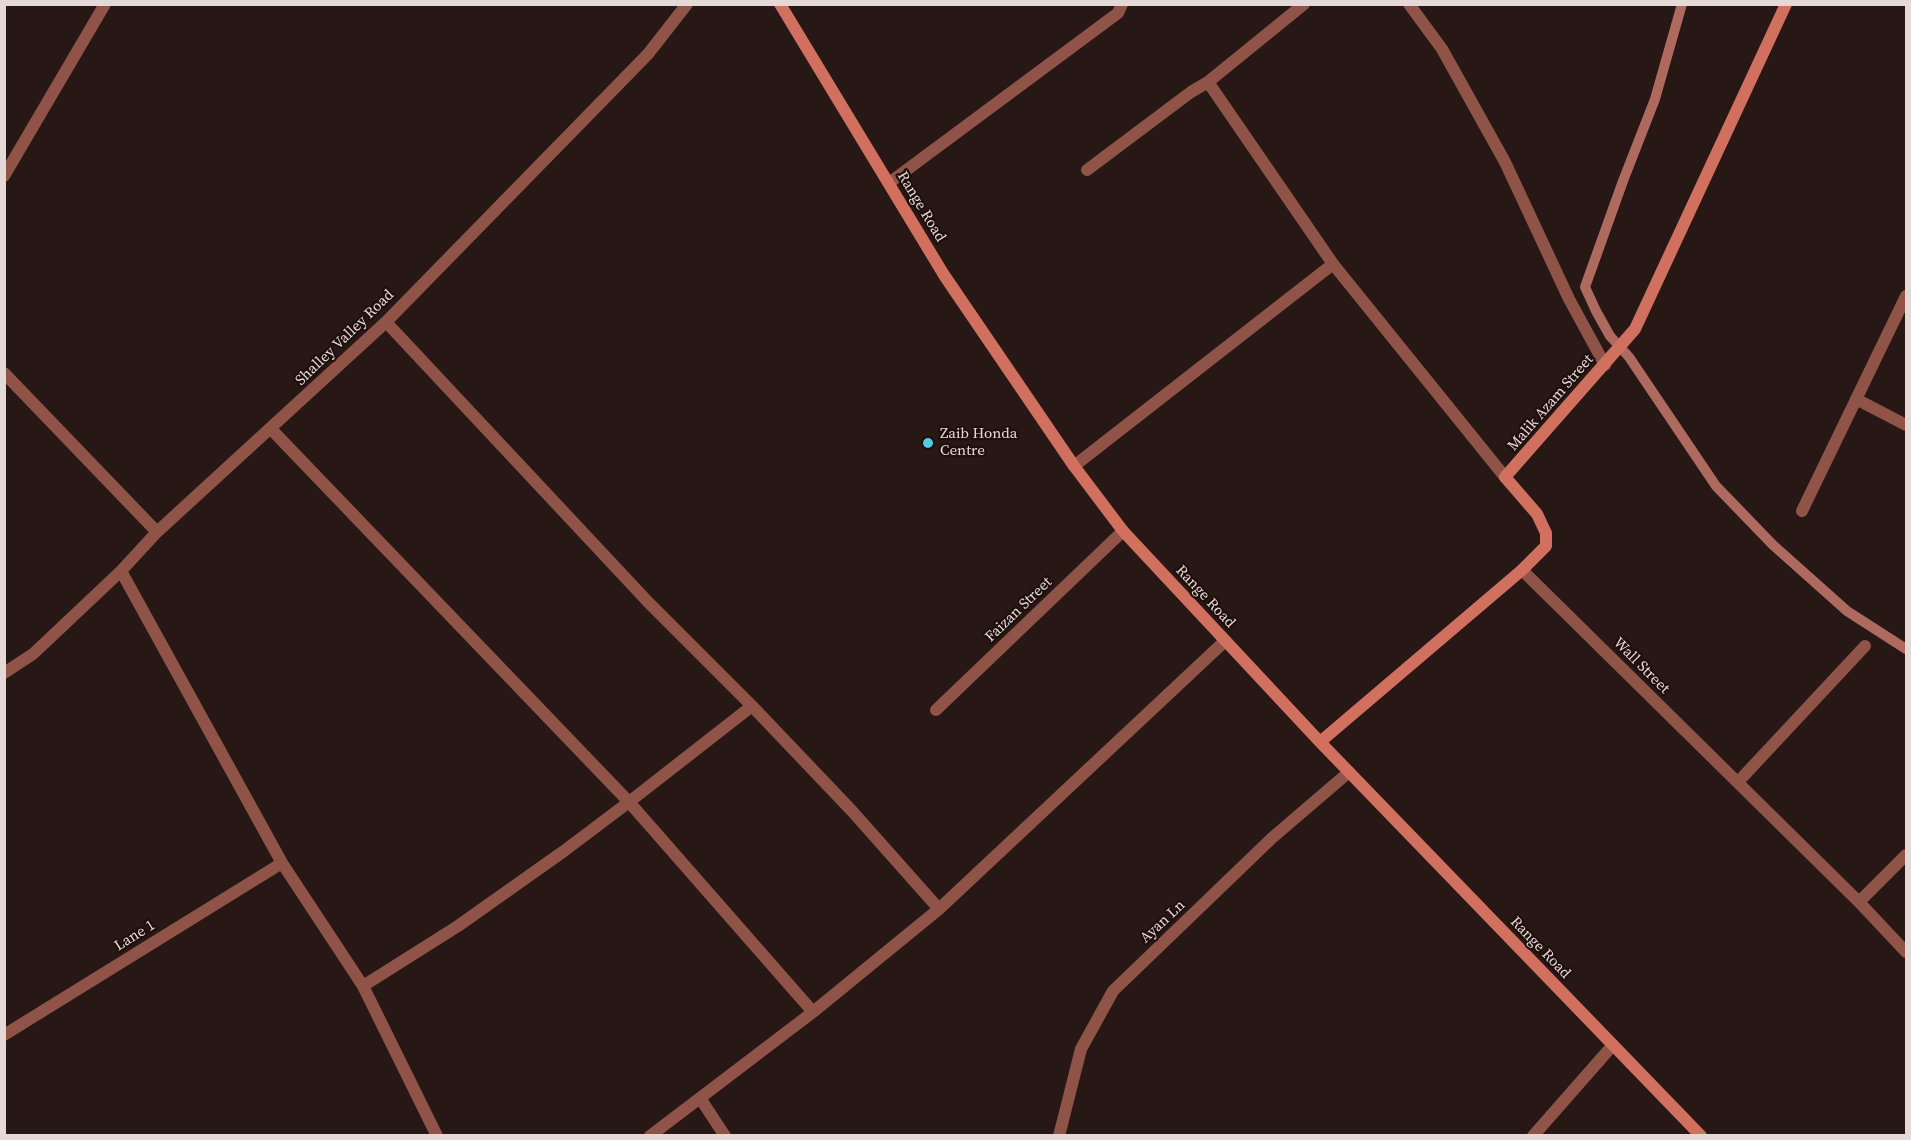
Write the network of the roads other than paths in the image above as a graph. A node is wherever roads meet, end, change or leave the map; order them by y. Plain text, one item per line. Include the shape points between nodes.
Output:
1 (105, 4) edge
2 (687, 4) edge
3 (780, 4) edge
4 (1122, 4) edge
5 (1304, 4) edge
6 (1409, 4) edge
7 (1786, 4) edge
8 (1208, 82) junction
9 (1088, 170) dead end
10 (4, 176) edge
11 (889, 183) junction
12 (1333, 264) junction
13 (1906, 296) edge
14 (386, 322) junction
15 (1608, 360) junction
16 (4, 373) edge
17 (1856, 399) junction
18 (1906, 426) edge
19 (271, 429) junction
20 (1074, 466) junction
21 (1505, 477) junction
22 (1802, 511) dead end
23 (1124, 531) junction
24 (157, 532) junction
25 (1522, 570) junction
26 (121, 571) junction
27 (1225, 640) junction
28 (1865, 646) dead end
29 (4, 673) edge
30 (752, 706) junction
31 (936, 710) dead end
32 (1320, 742) junction
33 (1350, 772) junction
34 (1738, 782) junction
35 (629, 802) junction
36 (1906, 855) edge
37 (282, 863) junction
38 (1859, 902) junction
39 (939, 909) junction
40 (1906, 952) edge
41 (363, 986) junction
42 (813, 1012) junction
43 (4, 1035) edge
44 (1613, 1045) junction
45 (700, 1098) junction
46 (437, 1136) edge
47 (650, 1136) edge
48 (725, 1136) edge
49 (1059, 1136) edge
50 (1533, 1136) edge
51 (1701, 1136) edge

1 - 10 street
2 - 14 street, Shalley Valley Road via 648,54
3 - 11 main road, Range Road
4 - 11 street via 1118,13
5 - 8 street
6 - 15 street via 1442,49 1505,162 1569,299
7 - 15 main road, Malik Azam Street via 1635,329
8 - 9 street
8 - 12 street
11 - 20 main road, Range Road via 944,275
12 - 20 street
12 - 21 street
13 - 17 street
14 - 19 street, Shalley Valley Road
14 - 30 street via 649,603
15 - 21 main road, Malik Azam Street
16 - 24 street
17 - 18 street
17 - 22 street
19 - 24 street, Shalley Valley Road
19 - 35 street
20 - 23 main road, Range Road
21 - 25 main road via 1537,514 1546,532 1546,546
23 - 27 main road, Range Road
23 - 31 street, Faizan Street
24 - 26 street, Shalley Valley Road
25 - 32 main road
25 - 34 street, Wall Street
26 - 29 street, Shalley Valley Road via 33,654
26 - 37 street
27 - 32 main road, Range Road
27 - 39 street
28 - 34 street
30 - 35 street
30 - 39 street
32 - 33 main road, Range Road
33 - 44 main road, Range Road
33 - 49 street, Ayan Ln via 1272,838 1113,991 1081,1049
34 - 38 street, Wall Street
35 - 41 street via 458,926
35 - 42 street
36 - 38 street
37 - 41 street
37 - 43 street, Lane 1
38 - 40 street, Wall Street
39 - 42 street
41 - 46 street
42 - 45 street
44 - 50 street
44 - 51 main road, Range Road
45 - 47 street
45 - 48 street

